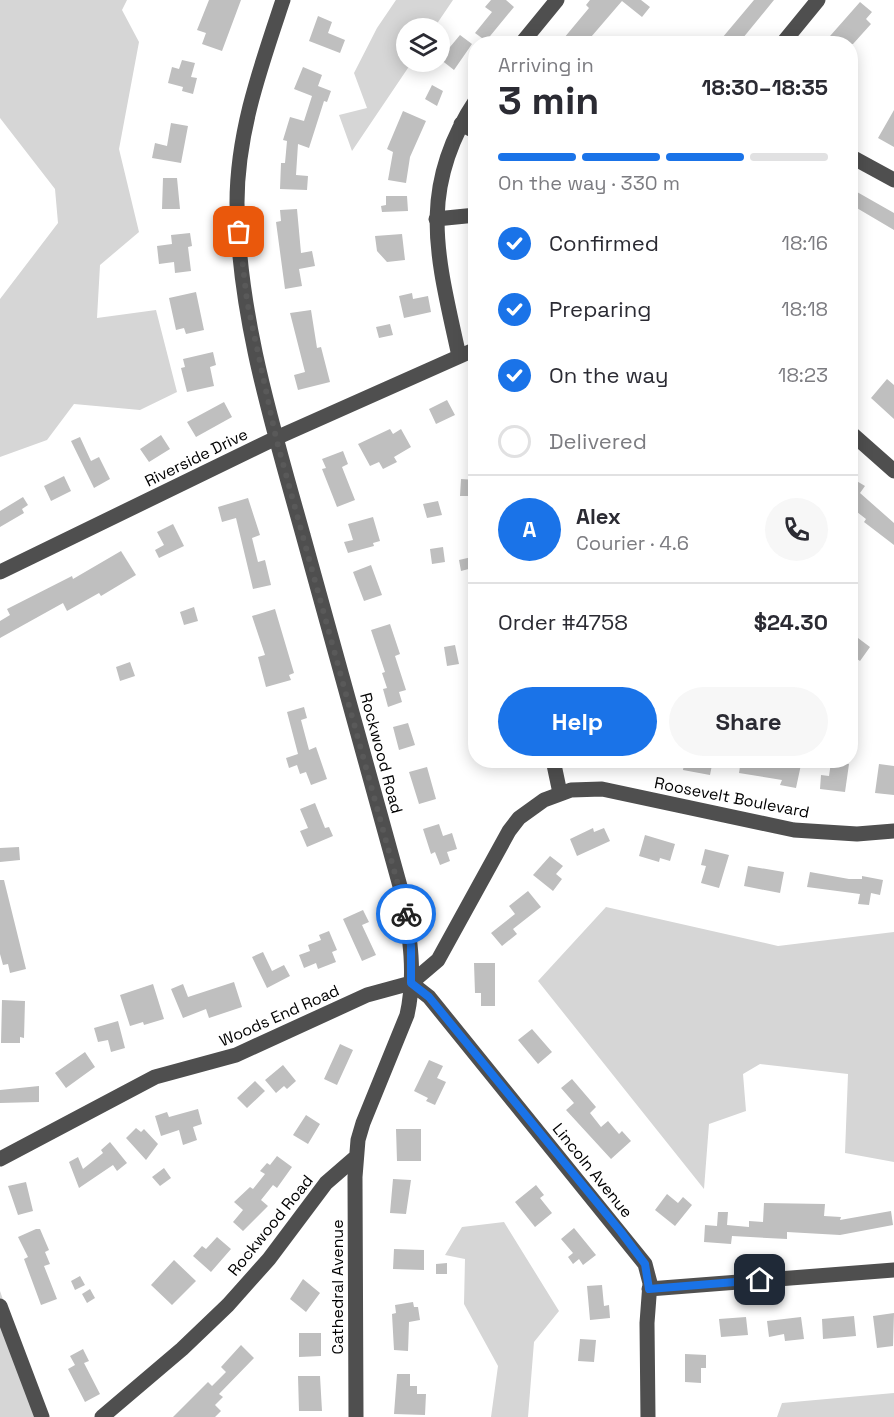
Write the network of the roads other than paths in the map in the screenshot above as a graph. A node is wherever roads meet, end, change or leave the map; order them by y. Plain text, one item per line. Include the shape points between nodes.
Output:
1 (283, 0) edge
2 (557, 0) edge
3 (818, 0) edge
4 (528, 36) edge
5 (789, 36) edge
6 (468, 112) edge
7 (461, 123) junction
8 (468, 127) edge
9 (858, 160) edge
10 (894, 180) edge
11 (468, 216) edge
12 (436, 219) junction
13 (468, 352) edge
14 (459, 356) junction
15 (276, 438) junction
16 (858, 439) edge
17 (894, 471) edge
18 (0, 572) edge
19 (555, 768) edge
20 (560, 793) junction
21 (894, 831) edge
22 (411, 983) junction
23 (356, 1156) junction
24 (0, 1159) edge
25 (894, 1270) edge
26 (649, 1289) junction
27 (0, 1306) edge
28 (42, 1417) edge
29 (102, 1417) edge
30 (356, 1417) edge
31 (648, 1417) edge

1 - 15 street, Rockwood Road via 249,109 237,201 247,301
2 - 4 street
3 - 5 street
6 - 7 street
7 - 8 street
7 - 12 street via 439,185
9 - 10 street
11 - 12 street
12 - 14 street via 437,252
13 - 14 street, Riverside Drive
14 - 15 street, Riverside Drive
15 - 18 street, Riverside Drive
15 - 22 street, Rockwood Road via 403,897 411,946
16 - 17 street
19 - 20 street
20 - 21 street, Roosevelt Boulevard via 602,789 804,831
20 - 22 street, Roosevelt Boulevard via 531,808 508,831 438,960
22 - 23 street, Rockwood Road via 407,1015 363,1123
22 - 24 street, Woods End Road via 367,996 236,1055 155,1077
22 - 26 street, Lincoln Avenue via 429,997 621,1232 645,1264
23 - 29 street, Rockwood Road via 326,1183 228,1305
23 - 30 street, Cathedral Avenue
25 - 26 street
26 - 31 street, Lincoln Avenue
27 - 28 street

